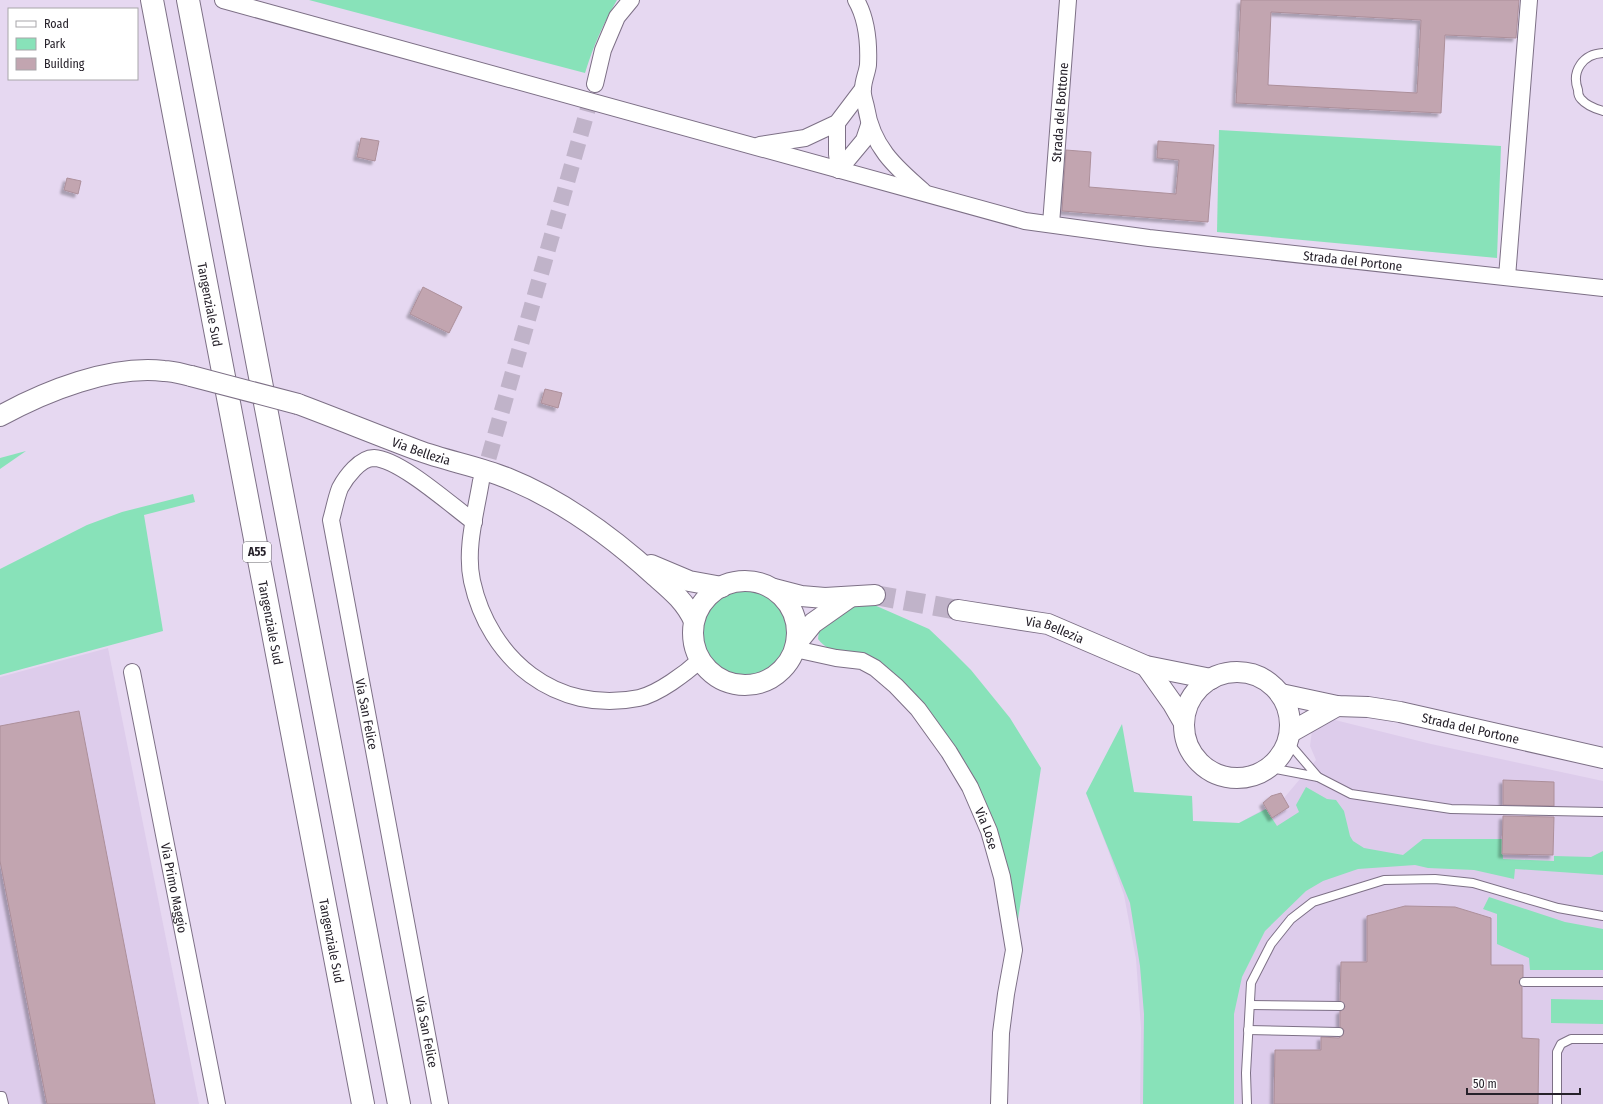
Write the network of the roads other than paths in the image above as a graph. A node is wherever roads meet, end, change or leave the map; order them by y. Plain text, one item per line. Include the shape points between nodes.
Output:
1 (152, 0) edge
2 (188, 0) edge
3 (631, 0) edge
4 (856, 0) edge
5 (1068, 0) edge
6 (1529, 0) edge
7 (226, 1) edge
8 (1603, 53) edge
9 (595, 84) tunnel mouth
10 (862, 90) junction
11 (1603, 111) edge
12 (837, 123) junction
13 (869, 125) junction
14 (753, 146) junction
15 (839, 170) junction
16 (926, 193) junction
17 (1051, 224) junction
18 (1507, 277) junction
19 (1603, 288) edge
20 (0, 416) edge
21 (482, 481) tunnel mouth
22 (474, 522) junction
23 (637, 559) junction
24 (722, 586) junction
25 (773, 589) junction
26 (875, 595) tunnel mouth
27 (850, 598) junction
28 (958, 610) tunnel mouth
29 (694, 621) junction
30 (796, 647) junction
31 (700, 660) junction
32 (1146, 666) junction
33 (132, 672) dead end
34 (1211, 679) junction
35 (1281, 694) junction
36 (1337, 706) junction
37 (1184, 723) junction
38 (1289, 737) junction
39 (1603, 758) edge
40 (1270, 768) junction
41 (1318, 777) junction
42 (1603, 812) edge
43 (1603, 916) edge
44 (1524, 982) dead end
45 (1603, 982) edge
46 (1250, 1005) junction
47 (1340, 1006) dead end
48 (1248, 1030) junction
49 (1339, 1032) dead end
50 (1603, 1039) edge
51 (0, 1096) edge
52 (4, 1104) edge
53 (217, 1104) edge
54 (364, 1104) edge
55 (399, 1104) edge
56 (440, 1104) edge
57 (999, 1104) edge
58 (1247, 1104) edge
59 (1557, 1104) edge

1 - 54 highway, Tangenziale Sud / A55
2 - 55 highway, A55
3 - 9 street via 617,17 603,50
4 - 10 street via 862,10 868,37 868,66
5 - 17 street, Strada del Bottone
6 - 18 street
7 - 14 street, Strada del Portone
8 - 11 lane via 1581,63 1574,80 1580,99
10 - 12 street
10 - 13 street
12 - 14 street via 805,138
12 - 15 street
13 - 15 street via 864,140
13 - 16 street via 878,145 894,166
14 - 15 street, Strada del Portone
15 - 16 street, Strada del Portone
16 - 17 street, Strada del Portone via 1025,221
17 - 18 street, Strada del Portone via 1149,238
18 - 19 street, Strada del Portone
20 - 23 street, Via Bellezia, bridge via 72,384 126,371 164,370 191,376 298,404 418,451 506,478 559,503
21 - 22 street
22 - 31 street via 470,561 482,615 492,634 516,664 550,688 590,701 640,698 672,682
22 - 56 street, Via San Felice via 413,476 389,462 373,458 361,463 349,474 340,488 330,520
23 - 24 street, Via Bellezia via 689,581
23 - 29 street, Via Bellezia via 676,594 688,608
24 - 25 street, Via Bellezia via 736,581 757,582
24 - 29 street, Via Bellezia via 707,597 699,607
25 - 27 street, Via Bellezia via 802,596
25 - 30 street, Via Bellezia via 790,606 795,618 798,631
26 - 27 street, Via Bellezia
27 - 30 street, Via Bellezia via 813,623
28 - 32 street, Via Bellezia via 1048,624
29 - 31 street, Via Bellezia via 694,640
30 - 31 street, Via Bellezia via 788,664 771,679 759,684 742,685 727,682 715,676
30 - 57 street, Via Lose via 828,656 862,661 876,668 918,709 970,787 989,831 1000,871 1014,950 1001,1033
32 - 34 street, Via Bellezia
32 - 37 street
33 - 53 street, Via Primo Maggio
34 - 35 street via 1234,672 1251,673 1268,681
34 - 37 street via 1201,685 1192,696 1186,709
35 - 36 street, Strada del Portone
35 - 38 street via 1289,710
36 - 38 street
36 - 39 street, Strada del Portone via 1400,712
37 - 40 street via 1186,740 1193,756 1205,768 1221,776 1238,779 1255,776
38 - 40 street via 1281,756
38 - 41 lane
40 - 41 lane
41 - 42 lane via 1351,794 1450,809
43 - 46 lane via 1558,908 1473,883 1435,879 1384,880 1313,902 1291,919 1271,944 1251,983
44 - 45 lane
46 - 47 lane
46 - 48 lane
48 - 49 lane
48 - 58 lane
50 - 59 lane via 1571,1039 1560,1044 1557,1052
51 - 52 lane

